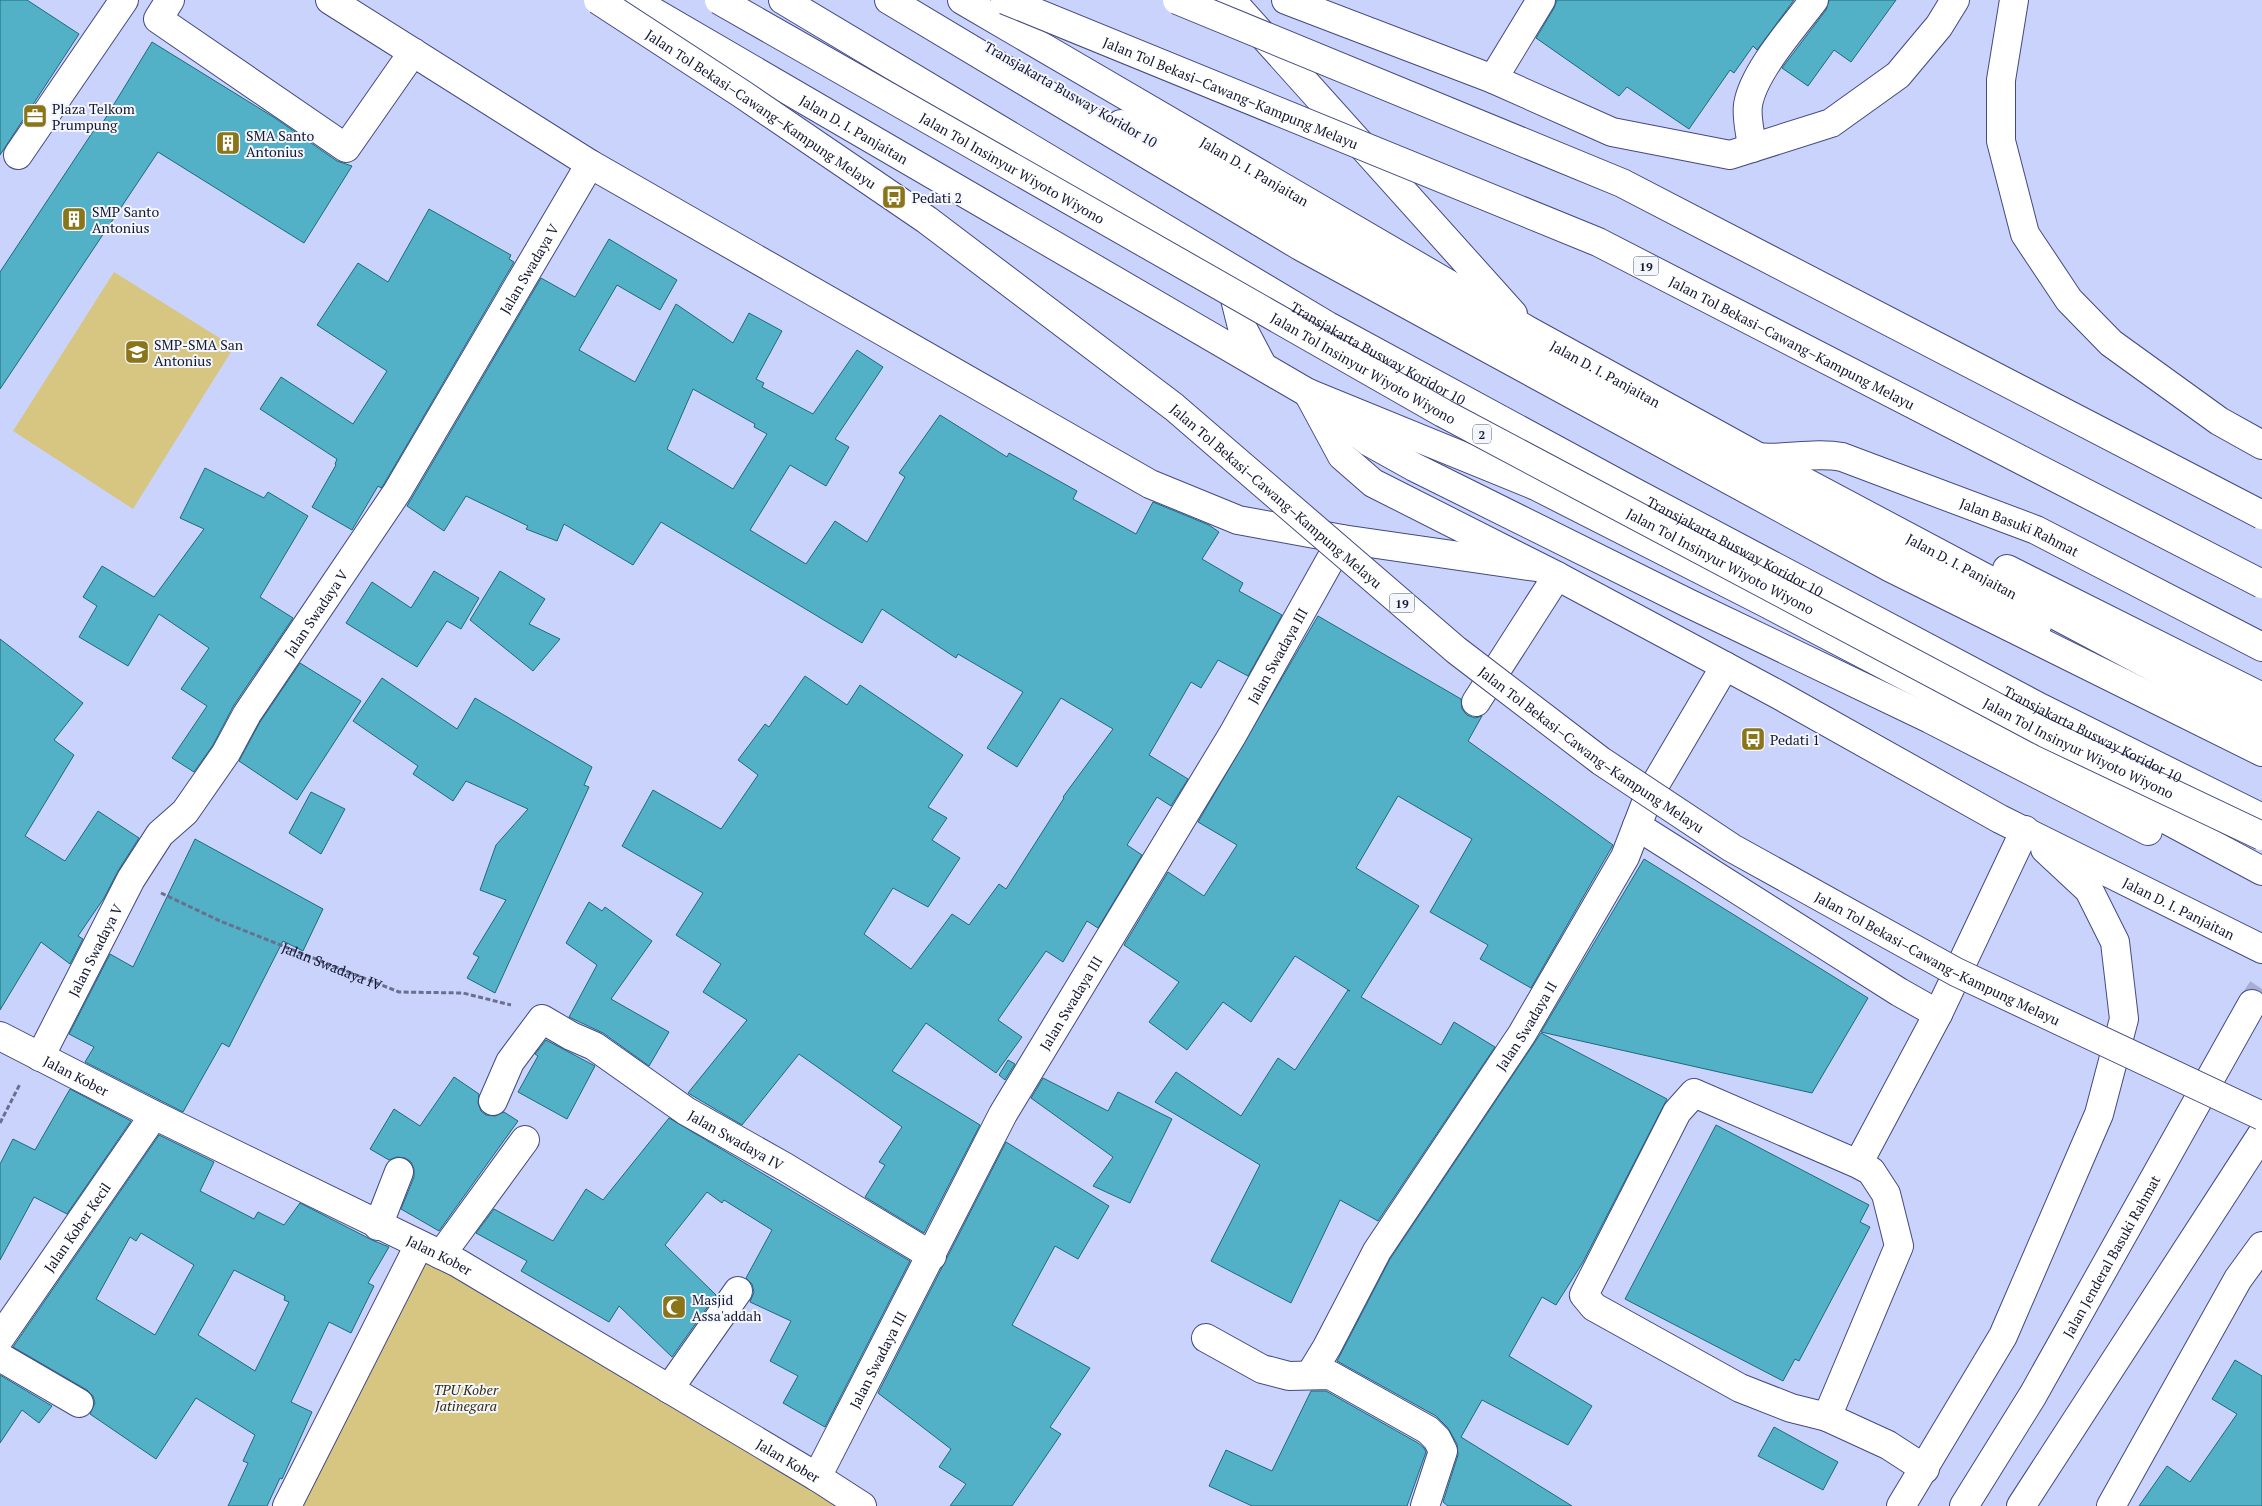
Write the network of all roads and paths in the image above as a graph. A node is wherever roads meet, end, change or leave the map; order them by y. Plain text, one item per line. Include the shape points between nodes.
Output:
1 (124, 0) edge
2 (170, 0) edge
3 (330, 0) edge
4 (598, 0) edge
5 (633, 0) edge
6 (719, 0) edge
7 (783, 0) edge
8 (889, 0) edge
9 (909, 0) edge
10 (962, 0) edge
11 (1005, 0) edge
12 (1177, 0) edge
13 (1231, 0) edge
14 (1286, 0) edge
15 (1541, 0) edge
16 (1814, 0) edge
17 (1955, 0) edge
18 (2014, 0) edge
19 (413, 52) junction
20 (1493, 79) junction
21 (1752, 148) junction
22 (18, 155) dead end
23 (590, 164) junction
24 (1216, 260) junction
25 (1529, 332) junction
26 (1262, 365) junction
27 (1308, 393) junction
28 (1679, 437) junction
29 (2262, 445) edge
30 (1766, 461) junction
31 (2262, 515) edge
32 (1342, 539) junction
33 (1548, 572) junction
34 (2262, 584) edge
35 (2262, 647) edge
36 (1725, 666) junction
37 (2262, 697) edge
38 (1476, 702) dead end
39 (2262, 725) edge
40 (2262, 737) edge
41 (2262, 752) edge
42 (2262, 818) edge
43 (1637, 826) junction
44 (2025, 830) junction
45 (2262, 836) edge
46 (2262, 871) edge
47 (131, 879) junction
48 (2262, 890) edge
49 (2262, 949) edge
50 (2252, 1004) tunnel mouth
51 (1938, 1014) junction
52 (542, 1019) junction
53 (0, 1036) edge
54 (40, 1058) junction
55 (493, 1101) dead end
56 (154, 1115) junction
57 (2262, 1116) edge
58 (0, 1123) edge
59 (2262, 1134) edge
60 (525, 1140) dead end
61 (1858, 1164) junction
62 (399, 1172) dead end
63 (378, 1226) junction
64 (2262, 1246) edge
65 (430, 1250) junction
66 (932, 1256) junction
67 (738, 1291) dead end
68 (0, 1338) edge
69 (1206, 1338) dead end
70 (0, 1357) edge
71 (1310, 1375) junction
72 (669, 1389) junction
73 (79, 1403) dead end
74 (1827, 1418) junction
75 (1925, 1469) junction
76 (817, 1477) junction
77 (287, 1506) edge
78 (862, 1506) edge
79 (1424, 1506) edge
80 (1901, 1506) edge
81 (1964, 1506) edge
82 (2021, 1506) edge
83 (2111, 1506) edge

1 - 22 main road
2 - 19 main road via 158,19 346,148
3 - 19 main road
4 - 57 main road, Jalan Tol Bekasi–Cawang–Kampung Melayu / 19, bridge via 927,220 1166,402 1456,650 1602,762 1732,848 1956,972
5 - 26 main road, Jalan D. I. Panjaitan
6 - 45 main road, Jalan Tol Insinyur Wiyoto Wiyono / 2, bridge via 1443,413 2045,733
7 - 24 main road, Transjakarta Busway Koridor 10
8 - 41 main road via 1318,255 1891,568
9 - 28 main road, Transjakarta Busway Koridor 10 via 1115,120
10 - 25 main road, Jalan D. I. Panjaitan
11 - 34 main road, Jalan Tol Bekasi–Cawang–Kampung Melayu / 19, bridge via 1598,242
12 - 31 main road, bridge via 1622,183
13 - 25 main road
14 - 20 main road
15 - 20 main road
16 - 21 main road via 1767,64 1755,87 1748,106
17 - 21 main road via 1939,26 1898,75 1831,123
18 - 29 main road via 2001,80 2001,141 2025,234 2069,300 2111,343 2219,421
19 - 23 main road
20 - 21 main road via 1612,132 1730,155
23 - 32 main road via 1150,484 1238,520
23 - 47 main road, Jalan Swadaya V via 397,492 247,714 226,753 185,812 160,834
24 - 26 main road via 1235,298 1246,336
24 - 42 main road, Transjakarta Busway Koridor 10 via 1328,326 1641,496 2041,708
25 - 30 main road, Jalan D. I. Panjaitan
26 - 27 main road, Jalan D. I. Panjaitan
27 - 33 main road, Jalan D. I. Panjaitan via 1342,456 1373,483
27 - 46 main road, Jalan D. I. Panjaitan via 1536,486 2043,748 2100,784
27 - 48 main road via 1369,442 1414,467 1930,719
28 - 30 main road, Transjakarta Busway Koridor 10
28 - 40 main road, Transjakarta Busway Koridor 10 via 2019,617
30 - 35 main road, Jalan Basuki Rahmat via 1825,454 1842,457 2036,530
30 - 37 main road via 1798,469 1854,492
30 - 39 main road, Jalan D. I. Panjaitan
32 - 33 main road
32 - 66 main road, Jalan Swadaya III via 1233,734 1003,1114
33 - 36 main road, Jalan D. I. Panjaitan
33 - 38 main road
36 - 43 main road, Jalan Swadaya II via 1649,795
36 - 44 main road, Jalan D. I. Panjaitan
43 - 51 main road
43 - 71 main road, Jalan Swadaya II via 1625,857 1522,1034 1377,1251
44 - 49 main road, Jalan D. I. Panjaitan
44 - 51 main road
44 - 75 main road via 2089,890 2115,942 2124,1019 2100,1114 2003,1336
47 - 52 path, Jalan Swadaya IV via 220,922 399,992 463,993 514,1006
47 - 54 main road, Jalan Swadaya V
50 - 81 main road, Jalan Jenderal Basuki Rahmat via 2033,1395
51 - 61 main road
52 - 55 main road via 510,1062
52 - 66 main road, Jalan Swadaya IV via 594,1046 686,1111
53 - 54 main road, Jalan Kober
54 - 56 main road, Jalan Kober
54 - 58 path via 17,1089
56 - 63 main road, Jalan Kober
56 - 68 main road, Jalan Kober Kecil
59 - 82 main road
60 - 65 main road
61 - 74 main road via 1871,1171 1886,1194 1899,1246
61 - 74 main road via 1694,1093 1677,1112 1584,1295 1594,1308 1740,1388
62 - 63 main road
63 - 65 main road, Jalan Kober
64 - 83 main road via 2238,1279
65 - 72 main road, Jalan Kober via 458,1263
65 - 77 main road
66 - 76 main road, Jalan Swadaya III
67 - 72 main road
69 - 71 main road via 1262,1369 1289,1376
70 - 73 main road
71 - 79 main road via 1330,1374 1338,1378 1428,1430 1437,1439 1443,1451
72 - 76 main road, Jalan Kober
74 - 75 main road via 1888,1445
75 - 80 main road
76 - 78 main road, Jalan Kober

